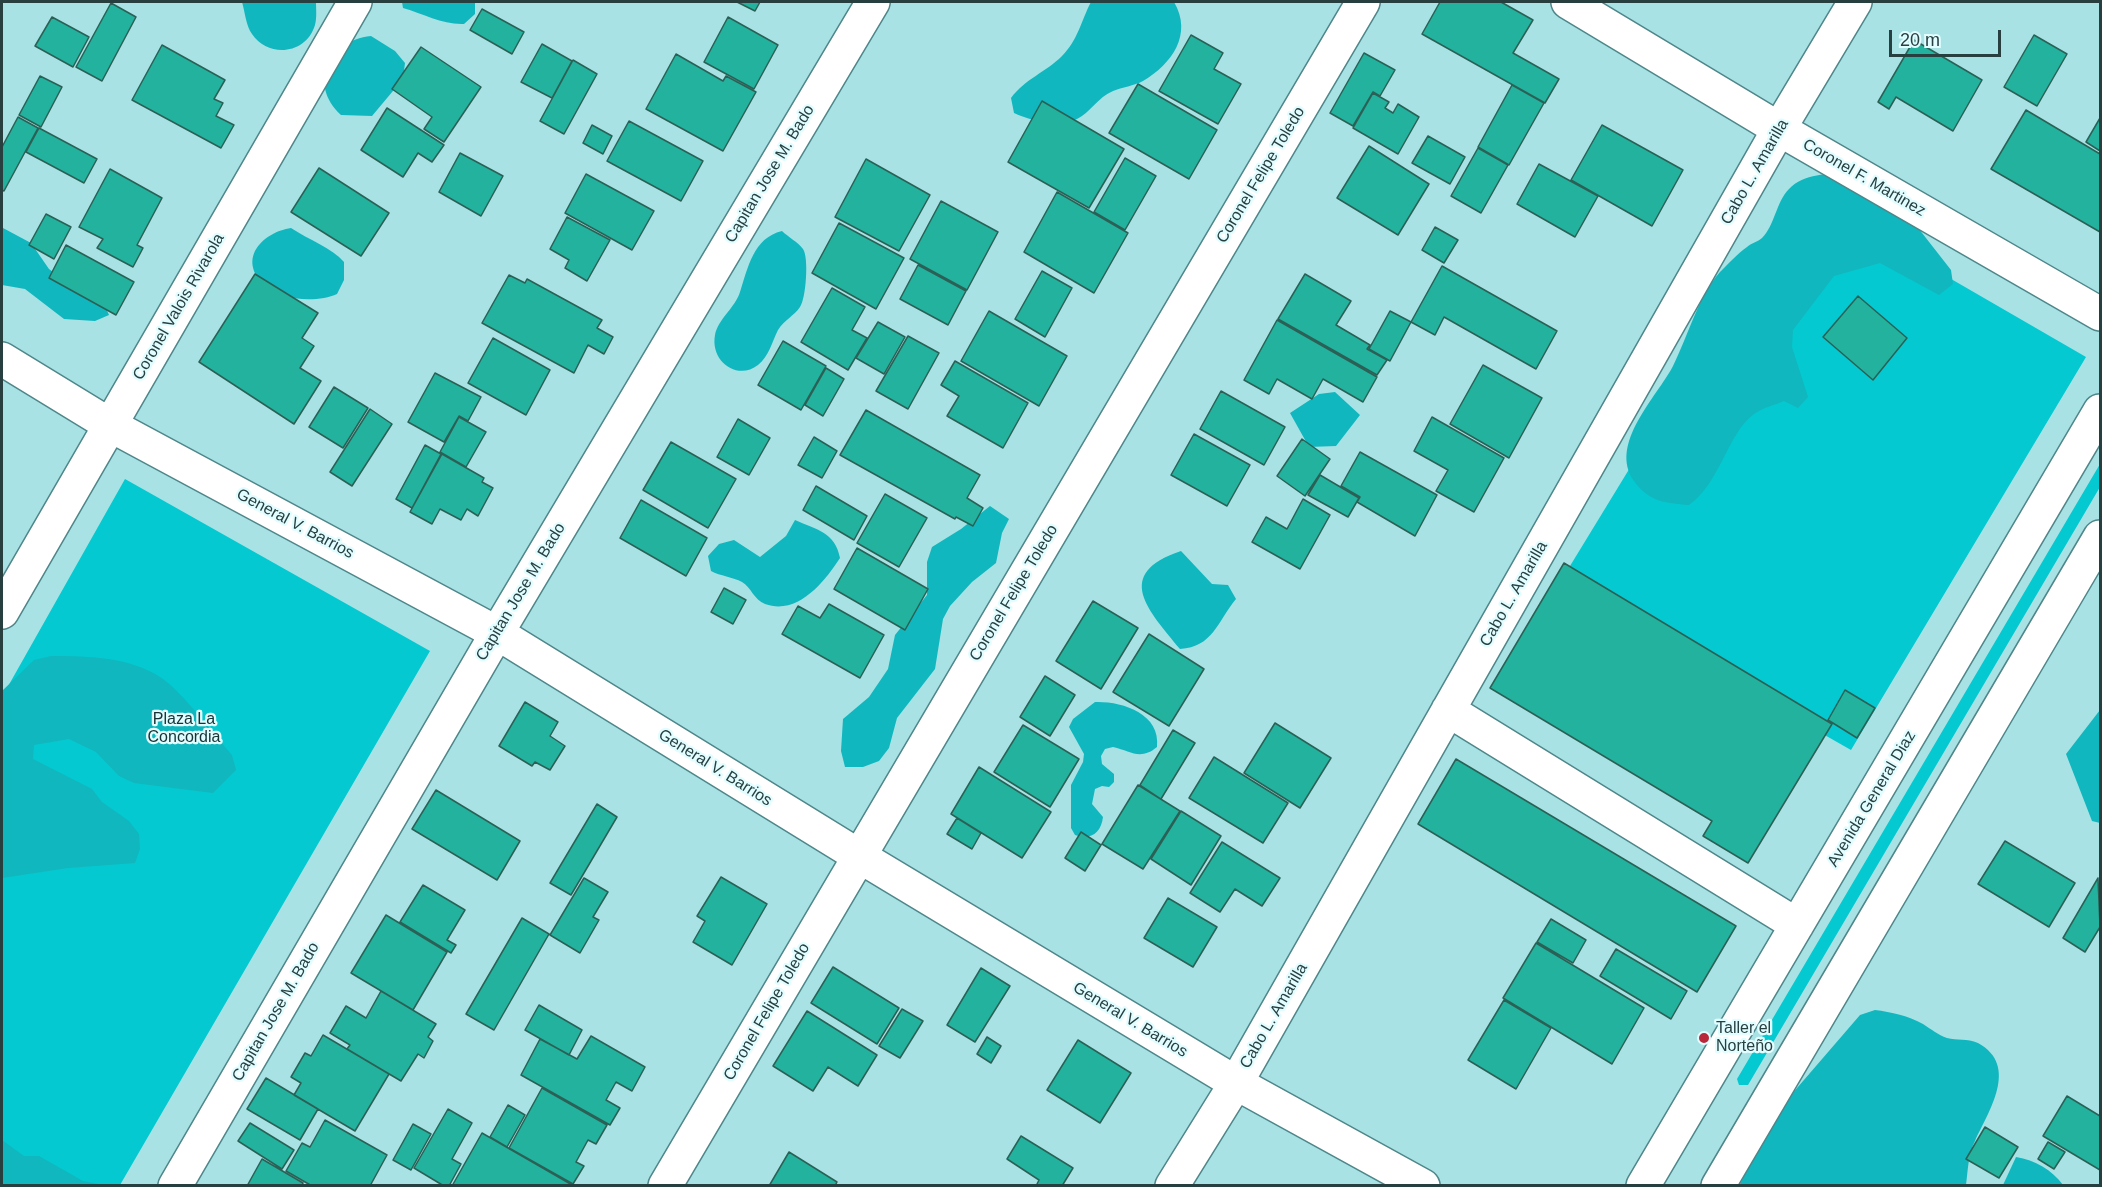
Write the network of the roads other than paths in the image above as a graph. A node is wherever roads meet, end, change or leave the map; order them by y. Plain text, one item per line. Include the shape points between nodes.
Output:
1 (355, 2) edge
2 (873, 2) edge
3 (1363, 2) edge
4 (1568, 2) edge
5 (1855, 2) edge
6 (1779, 129) junction
7 (2100, 315) edge
8 (2, 359) edge
9 (2100, 411) edge
10 (110, 425) junction
11 (2100, 537) edge
12 (2, 612) edge
13 (497, 633) junction
14 (1448, 710) junction
15 (859, 856) junction
16 (1797, 925) junction
17 (1236, 1083) junction
18 (175, 1185) edge
19 (665, 1185) edge
20 (1172, 1185) edge
21 (1423, 1185) edge
22 (1643, 1185) edge
23 (1718, 1185) edge

1 - 10 street, Coronel Valois Rivarola
2 - 13 street, Capitan Jose M. Bado
3 - 15 street, Coronel Felipe Toledo
4 - 6 street, Coronel F. Martinez
5 - 6 street, Cabo L. Amarilla
6 - 7 street, Coronel F. Martinez
6 - 14 street, Cabo L. Amarilla
8 - 10 street, General V. Barrios
9 - 16 street, Avenida General Diaz
10 - 12 street, Coronel Valois Rivarola
10 - 13 street, General V. Barrios
11 - 23 street
13 - 15 street, General V. Barrios
13 - 18 street, Capitan Jose M. Bado
14 - 16 street
14 - 17 street, Cabo L. Amarilla
15 - 17 street, General V. Barrios
15 - 19 street, Coronel Felipe Toledo
16 - 22 street, Avenida General Diaz
17 - 20 street, Cabo L. Amarilla
17 - 21 street, General V. Barrios

